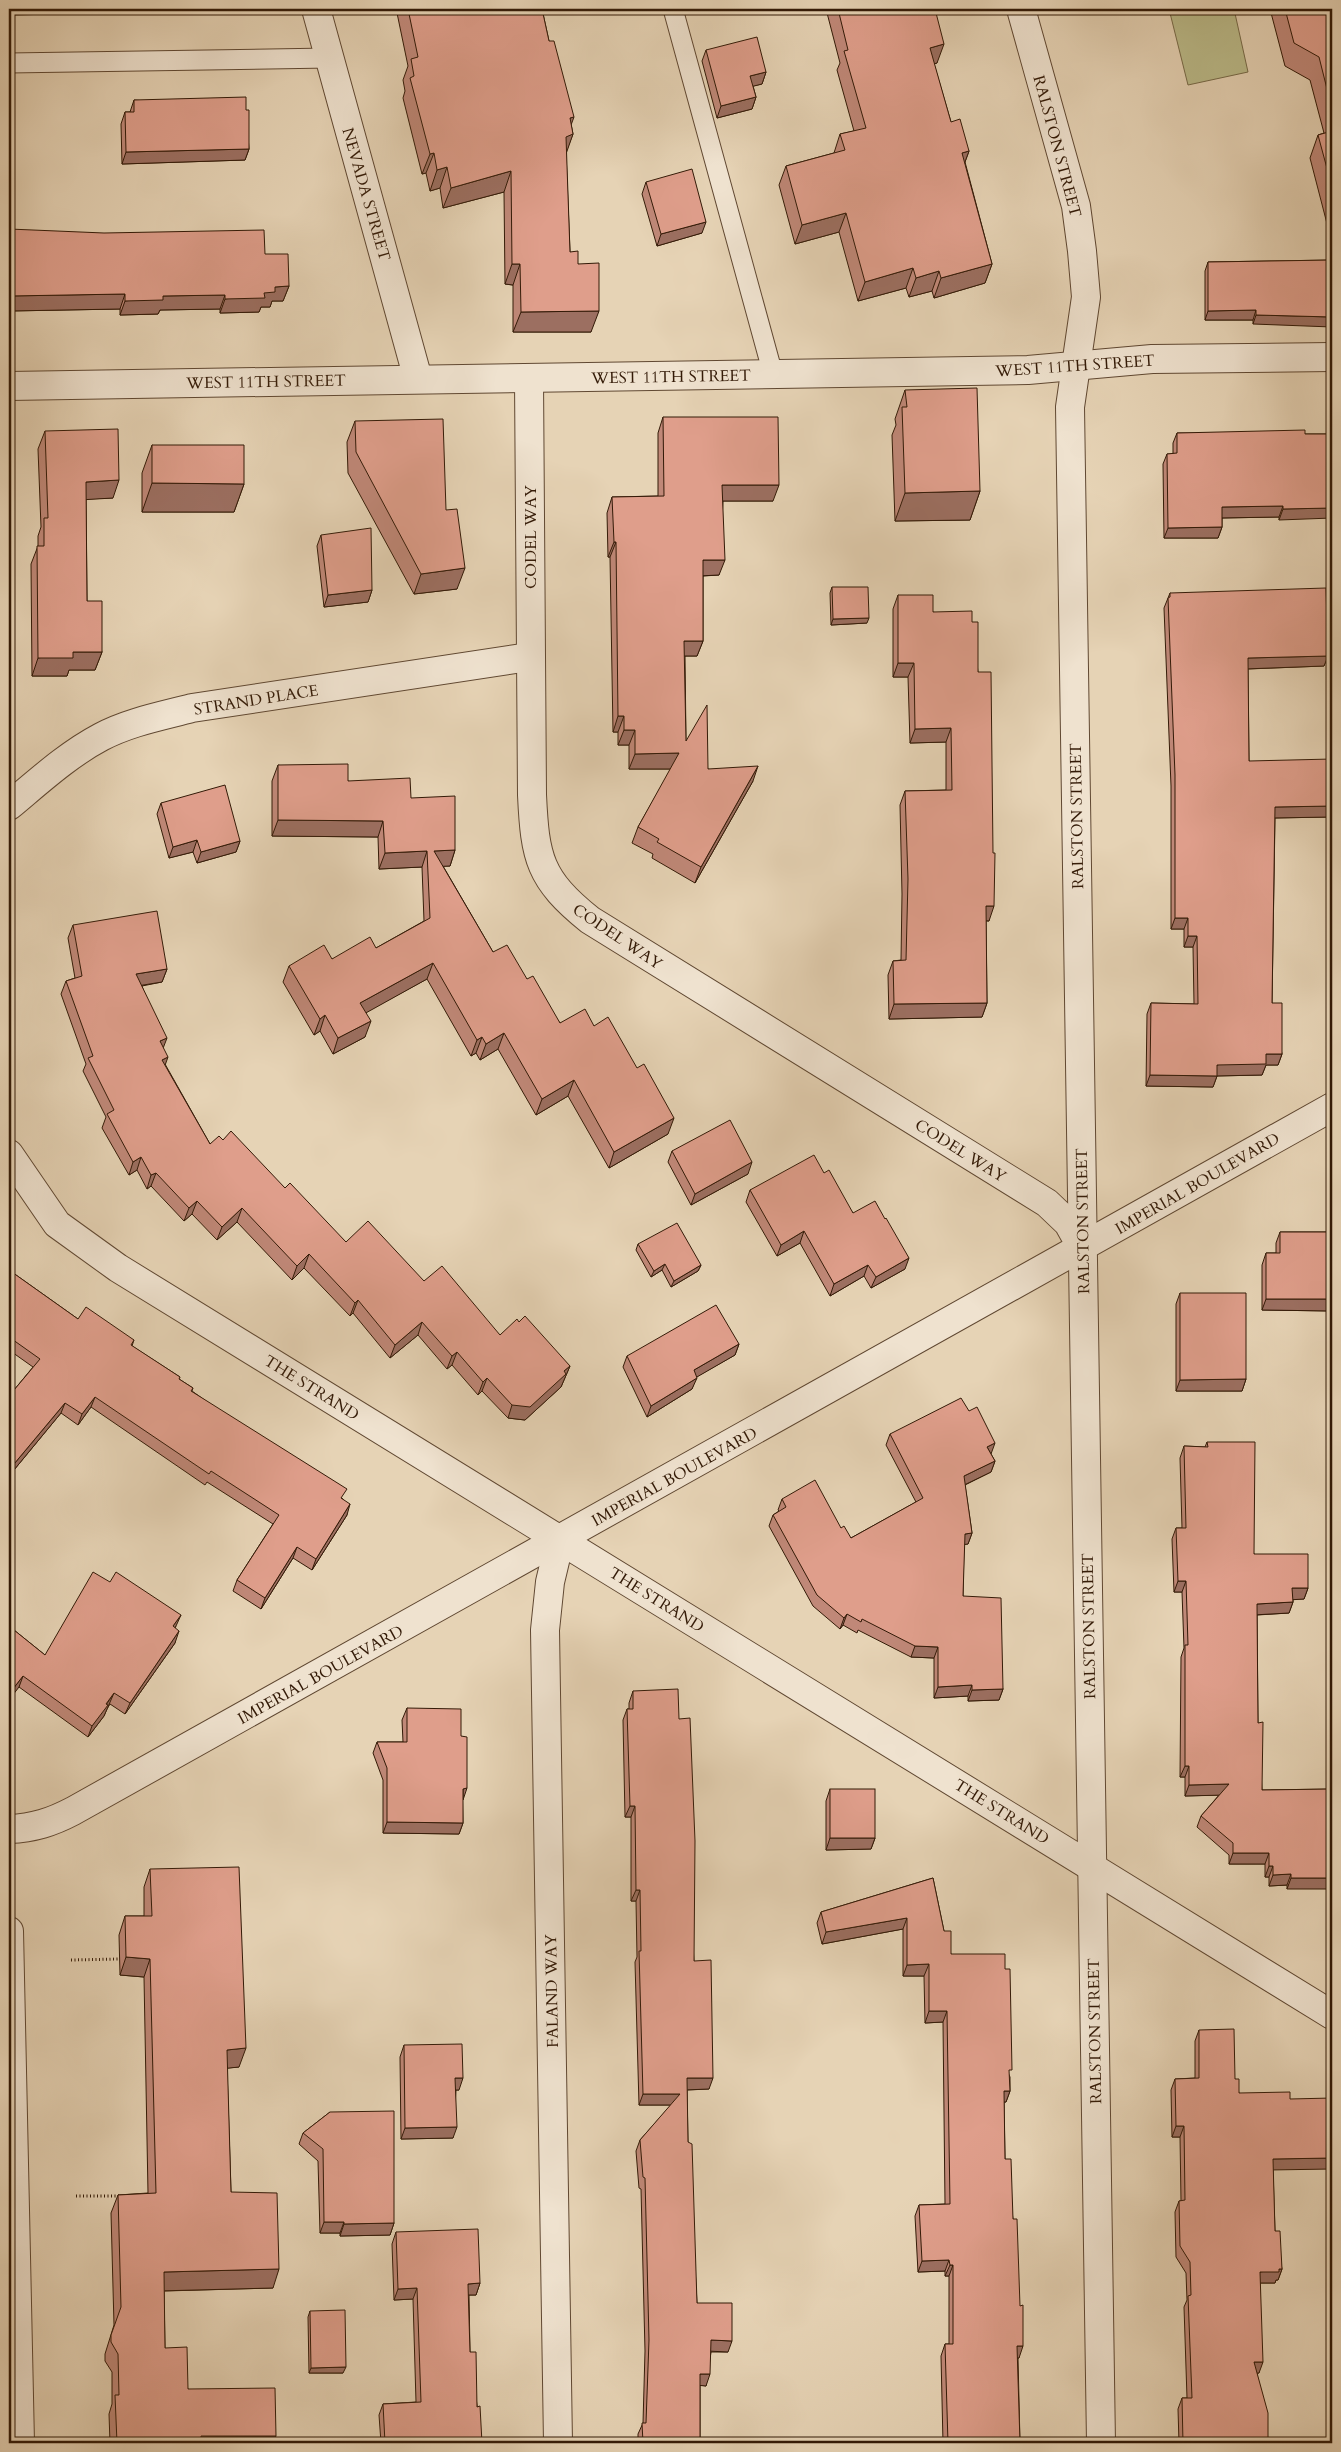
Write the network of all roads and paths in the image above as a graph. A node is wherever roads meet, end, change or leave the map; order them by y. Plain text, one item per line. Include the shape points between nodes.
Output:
1 (316, 9) edge
2 (673, 9) edge
3 (1021, 9) edge
4 (329, 58) junction
5 (9, 63) edge
6 (1332, 356) edge
7 (1075, 366) junction
8 (773, 374) junction
9 (418, 379) junction
10 (530, 379) junction
11 (9, 386) edge
12 (529, 657) junction
13 (9, 806) edge
14 (1332, 1107) edge
15 (9, 1154) edge
16 (1082, 1248) junction
17 (560, 1540) junction
18 (9, 1829) edge
19 (1092, 1867) junction
20 (9, 1931) edge
21 (119, 1959) dead end
22 (71, 1960) dead end
23 (1332, 2015) edge
24 (76, 2196) dead end
25 (121, 2196) edge
26 (20, 2443) edge
27 (558, 2443) edge
28 (1101, 2443) edge

1 - 4 street, NEVADA STREET
2 - 8 lane
3 - 7 street, RALSTON STREET via 1078,221 1086,297
4 - 5 lane
4 - 9 street, NEVADA STREET
6 - 7 street, WEST 11TH STREET via 1152,359
7 - 8 street, WEST 11TH STREET via 1028,370
7 - 16 street, RALSTON STREET via 1070,406
8 - 10 street, WEST 11TH STREET
9 - 10 street, WEST 11TH STREET
9 - 11 street, WEST 11TH STREET
10 - 12 street, CODEL WAY
12 - 13 street, STRAND PLACE via 192,708 145,720 102,736 71,756
12 - 16 street, CODEL WAY via 534,836 542,868 564,899 590,920 1047,1203 1068,1223
14 - 16 street, IMPERIAL BOULEVARD
15 - 17 street, THE STRAND via 57,1224 118,1268
16 - 17 street, IMPERIAL BOULEVARD
16 - 19 street, RALSTON STREET
17 - 18 street, IMPERIAL BOULEVARD via 52,1822 31,1828
17 - 19 street, THE STRAND
17 - 27 street, FALAND WAY via 550,1582 545,1630
19 - 23 street, THE STRAND
19 - 28 street, RALSTON STREET
20 - 26 street
21 - 22 path
24 - 25 path

